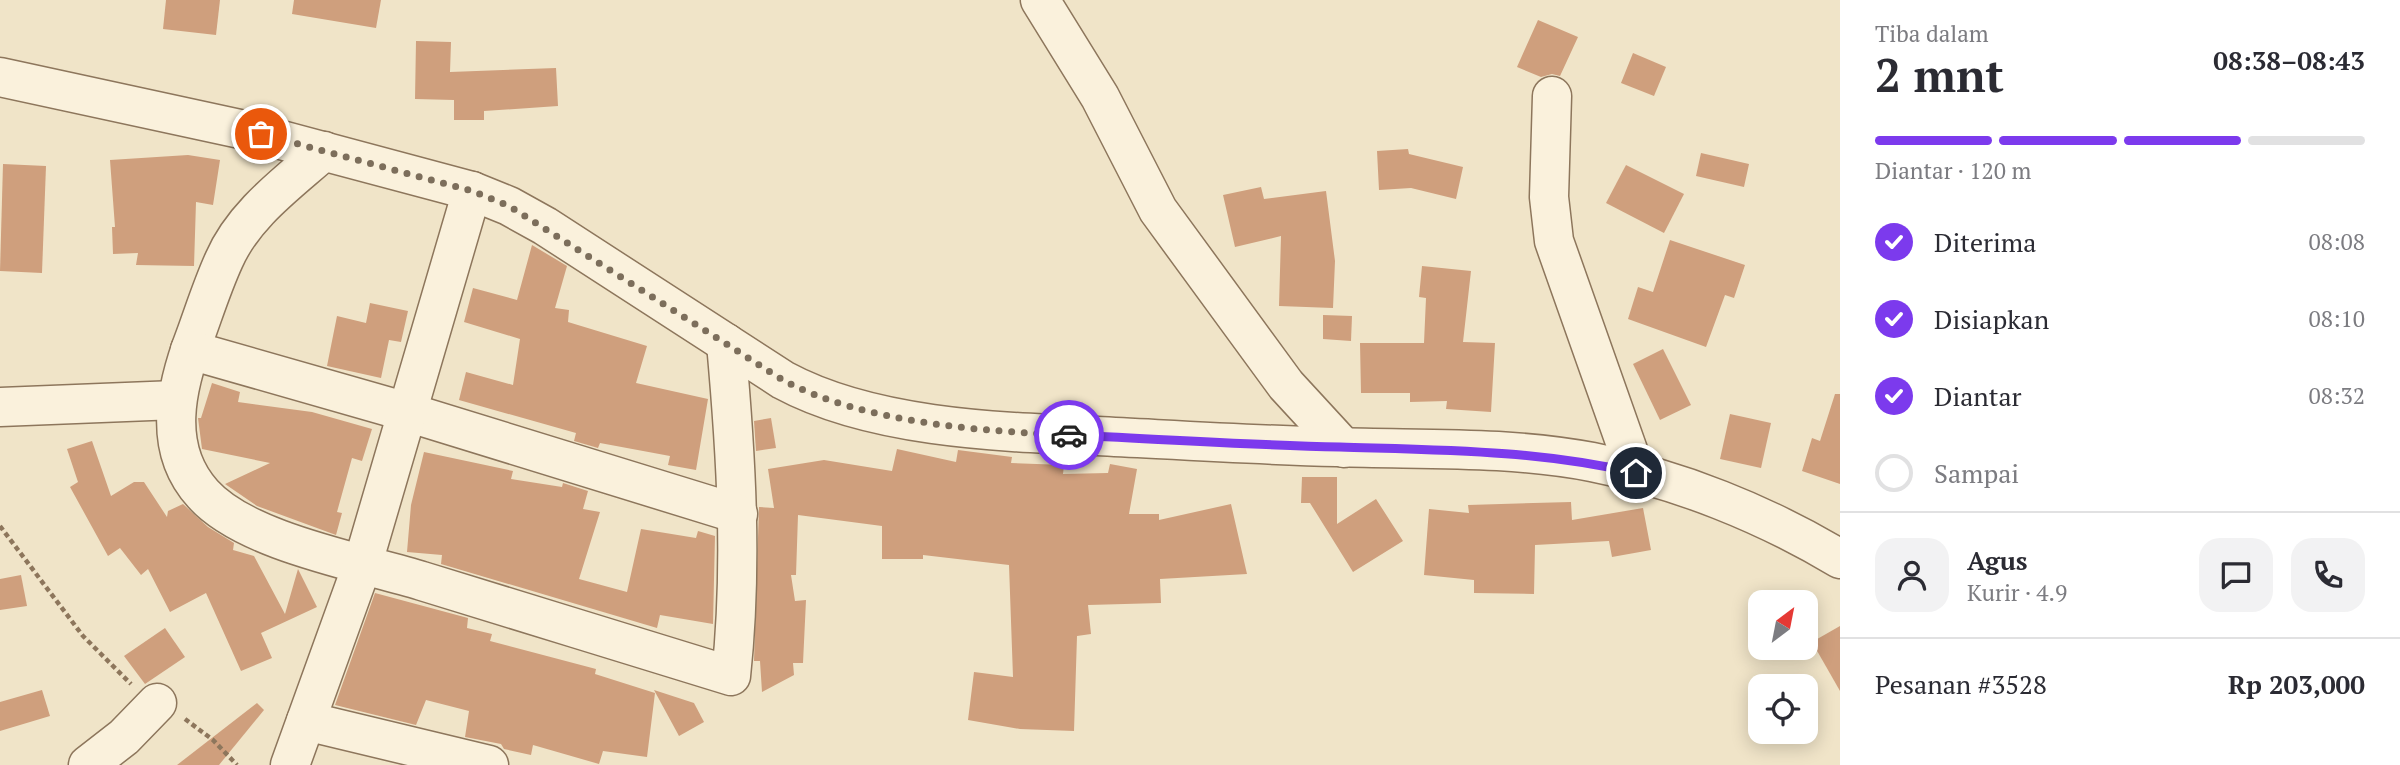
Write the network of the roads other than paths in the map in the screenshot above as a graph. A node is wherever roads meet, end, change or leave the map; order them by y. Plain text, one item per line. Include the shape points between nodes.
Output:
1 (1040, 0) edge
2 (0, 77) edge
3 (1552, 96) dead end
4 (324, 151) junction
5 (472, 191) junction
6 (726, 343) junction
7 (190, 350) junction
8 (176, 400) junction
9 (0, 407) edge
10 (407, 412) junction
11 (1344, 447) junction
12 (1636, 473) junction
13 (738, 514) junction
14 (1840, 559) edge
15 (363, 563) junction
16 (157, 702) road end
17 (306, 722) junction
18 (88, 765) edge
19 (290, 765) edge
20 (489, 765) edge

1 - 11 street via 1100,97 1158,210 1286,384
2 - 4 street via 149,107
3 - 12 street via 1549,197 1554,241
4 - 5 street
4 - 7 street via 262,206 240,233 225,258
5 - 6 street via 545,226
5 - 10 street
6 - 11 street via 816,396 855,408 993,432
6 - 13 street
7 - 8 street
7 - 10 street
8 - 9 street
8 - 15 street via 179,451 210,501 298,547
10 - 13 street
10 - 15 street
11 - 12 street via 1520,454 1591,462
12 - 14 street via 1724,503
13 - 15 street via 731,676
15 - 17 street
16 - 18 street via 124,737
17 - 19 street
17 - 20 street

